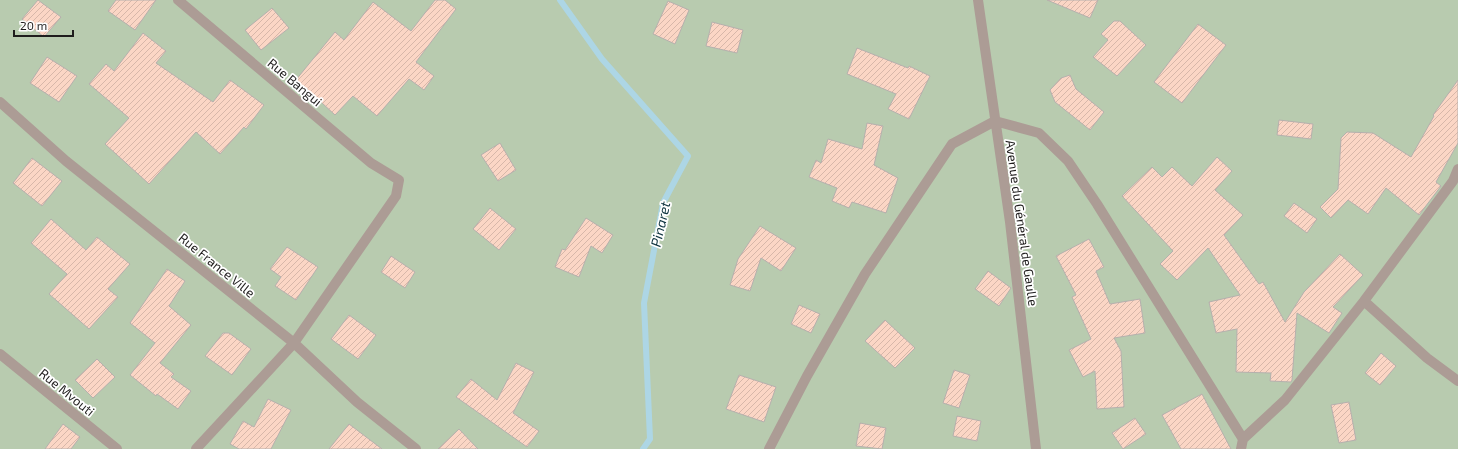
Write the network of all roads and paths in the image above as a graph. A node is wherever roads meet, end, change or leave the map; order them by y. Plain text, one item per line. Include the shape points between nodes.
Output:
1 (178, 0) edge
2 (978, 0) edge
3 (0, 102) edge
4 (995, 121) junction
5 (1458, 169) edge
6 (1364, 301) junction
7 (294, 343) junction
8 (0, 354) edge
9 (1458, 381) edge
10 (1242, 444) edge
11 (117, 449) edge
12 (196, 449) edge
13 (416, 449) edge
14 (769, 449) edge
15 (1036, 449) edge

1 - 7 street, Rue Bangui via 371,163 399,180 396,196
2 - 4 street, Avenue du Général de Gaulle
3 - 7 street, Rue France Ville via 66,161
4 - 10 street via 1039,133 1068,161 1097,204
4 - 14 street via 952,144 866,274 807,376
4 - 15 street, Avenue du Général de Gaulle via 1010,222
5 - 6 street via 1453,181
6 - 9 street via 1427,358
6 - 10 street via 1285,400
7 - 12 street
7 - 13 street, Rue France Ville via 357,402
8 - 11 street, Rue Mvouti

